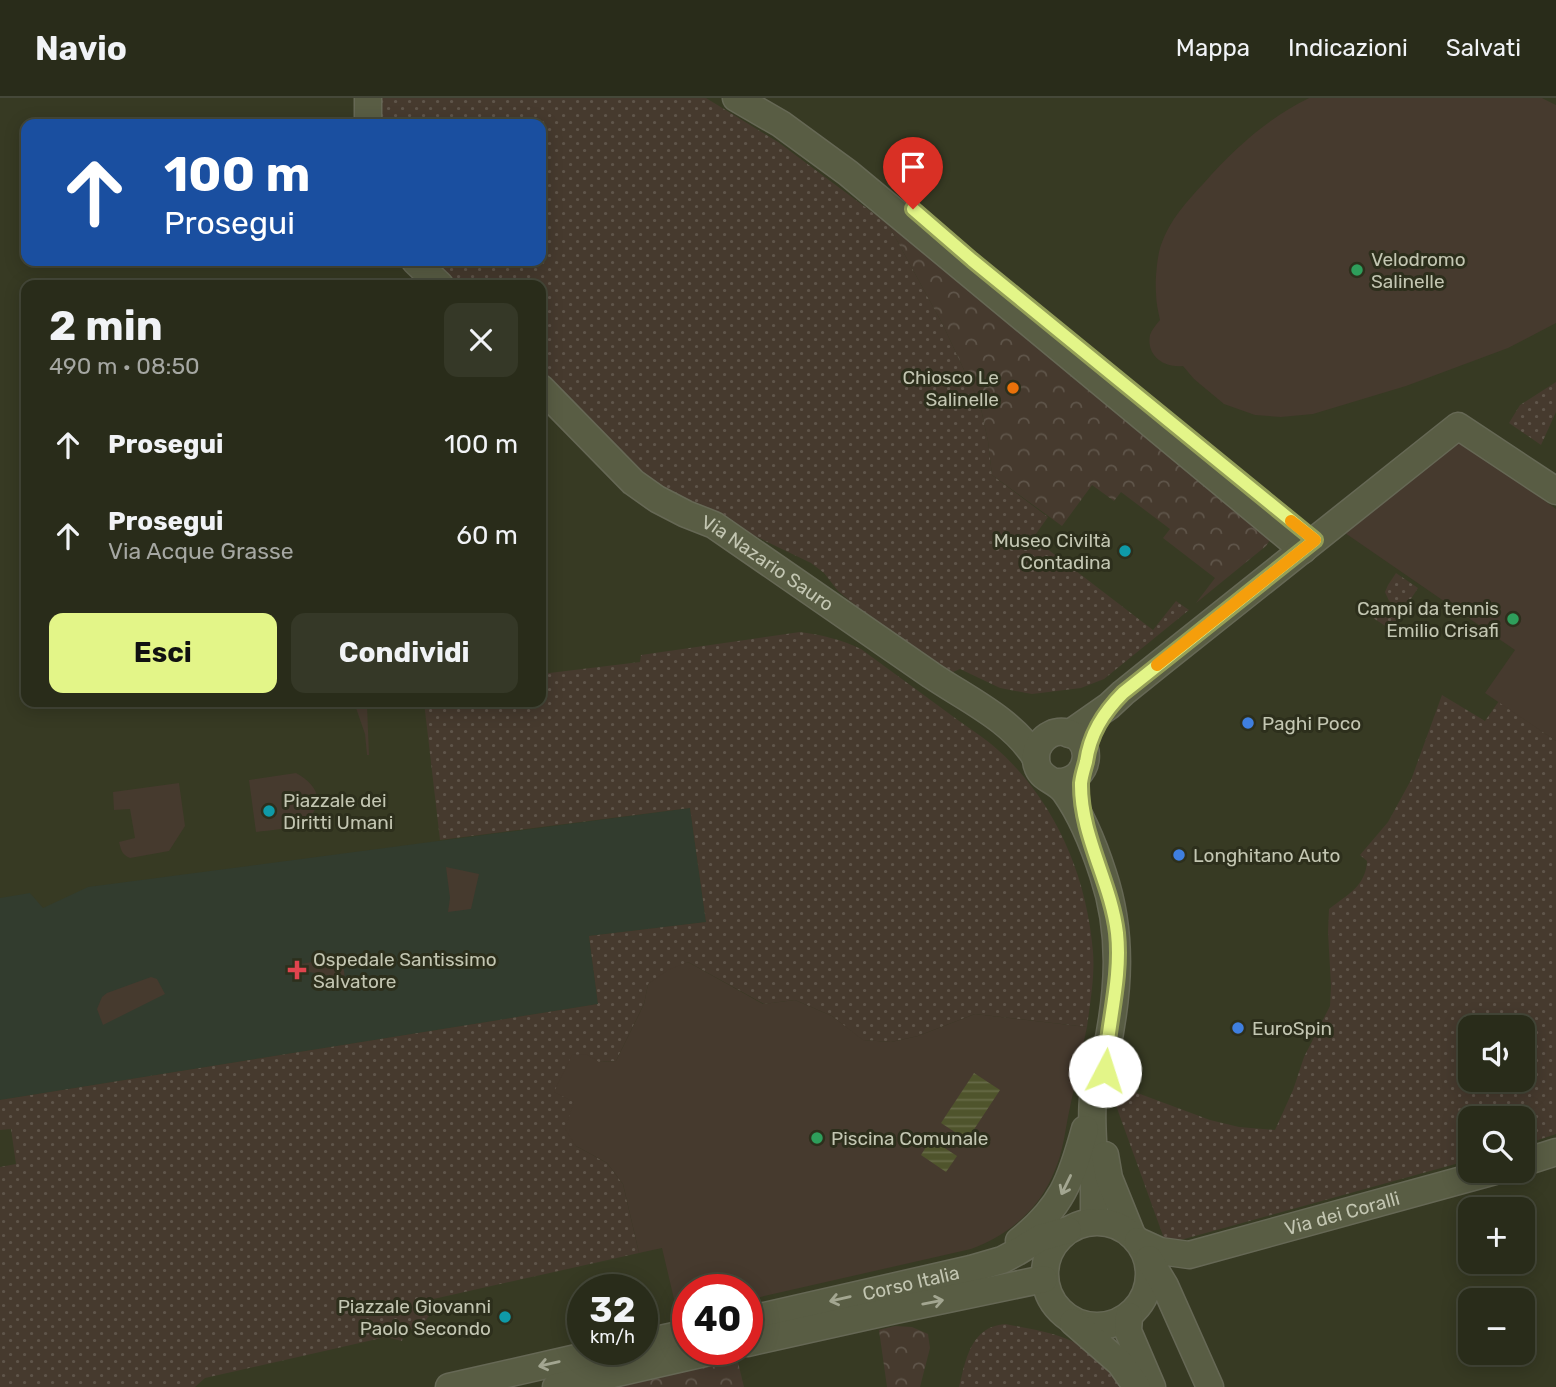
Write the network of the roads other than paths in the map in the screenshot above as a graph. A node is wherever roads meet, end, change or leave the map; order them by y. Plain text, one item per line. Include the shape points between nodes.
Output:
1 (368, 98) edge
2 (736, 98) edge
3 (766, 98) edge
4 (368, 119) edge
5 (420, 266) edge
6 (435, 280) edge
7 (546, 393) edge
8 (1556, 491) edge
9 (1309, 545) junction
10 (1109, 706) junction
11 (1006, 723) junction
12 (1060, 734) junction
13 (1036, 758) junction
14 (1084, 764) junction
15 (1057, 782) junction
16 (1088, 834) junction
17 (1106, 1052) junction
18 (1093, 1097) junction
19 (1556, 1152) edge
20 (1535, 1159) edge
21 (1458, 1181) edge
22 (1094, 1221) junction
23 (1068, 1230) junction
24 (1139, 1243) junction
25 (1189, 1255) junction
26 (971, 1269) junction
27 (1160, 1277) junction
28 (1044, 1279) junction
29 (1135, 1310) junction
30 (763, 1316) edge
31 (1066, 1317) junction
32 (763, 1339) edge
33 (1194, 1349) junction
34 (567, 1360) edge
35 (672, 1360) edge
36 (449, 1387) edge
37 (556, 1387) edge
38 (1137, 1387) edge
39 (1152, 1387) edge
40 (1210, 1387) edge

1 - 4 street
2 - 9 street via 848,173
3 - 9 street via 913,209
5 - 6 street
7 - 11 street, Via Nazario Sauro via 633,482 657,499 714,525
8 - 9 street via 1458,426
9 - 10 street
10 - 12 street
10 - 14 street
11 - 12 street
11 - 13 street
12 - 13 street via 1039,744
12 - 14 street via 1081,742
13 - 15 street via 1040,772
14 - 15 street via 1071,780
14 - 16 street via 1081,785
15 - 16 street
16 - 17 street via 1117,934 1116,988
17 - 18 street
17 - 24 street via 1109,1178
18 - 22 street
18 -> 26 street via 1075,1167 1060,1198 1014,1245
19 - 20 street
21 - 25 street, Via dei Coralli
22 - 23 street
22 - 24 street via 1115,1225
23 - 26 street, Corso Italia
23 - 28 street via 1049,1251
24 - 25 street
24 - 27 street
24 - 29 street via 1150,1276
25 - 27 street
26 -> 30 street, Corso Italia
27 - 29 street
27 - 33 street
28 - 31 street via 1055,1307
32 -> 28 street, Corso Italia
29 - 31 street via 1114,1324 1098,1327
29 - 33 street via 1155,1311 1165,1317
29 - 39 street via 1128,1331
31 - 38 street via 1121,1363
33 - 40 street
34 -> 36 street
35 - 37 street

